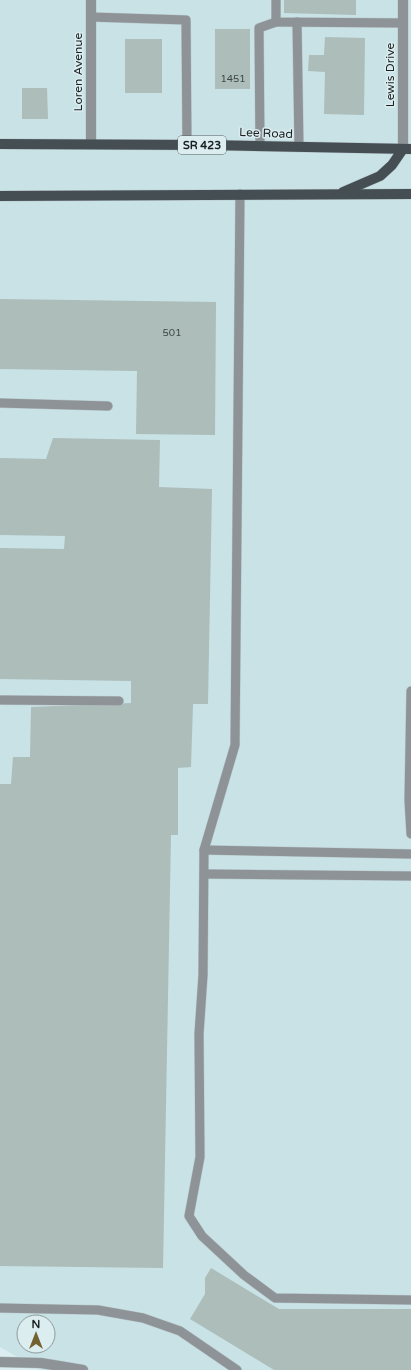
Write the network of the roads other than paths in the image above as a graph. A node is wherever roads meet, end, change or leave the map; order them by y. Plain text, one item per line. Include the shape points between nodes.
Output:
1 (90, 0) edge
2 (276, 0) edge
3 (402, 0) edge
4 (91, 17) junction
5 (276, 22) junction
6 (297, 22) junction
7 (403, 23) junction
8 (0, 144) edge
9 (91, 144) junction
10 (187, 144) junction
11 (260, 146) junction
12 (299, 147) junction
13 (407, 149) edge
14 (339, 193) junction
15 (240, 194) junction
16 (411, 194) edge
17 (0, 196) edge
18 (0, 403) edge
19 (108, 406) dead end
20 (411, 691) edge
21 (0, 700) edge
22 (119, 701) dead end
23 (411, 834) edge
24 (204, 850) junction
25 (411, 854) edge
26 (205, 874) junction
27 (411, 876) edge
28 (411, 1300) edge
29 (0, 1308) edge
30 (0, 1362) edge
31 (17, 1366) edge
32 (83, 1370) edge
33 (236, 1370) edge

1 - 4 street, Loren Avenue
2 - 5 lane
3 - 7 street, Lewis Drive
4 - 9 street, Loren Avenue
4 - 10 lane via 186,20
5 - 6 lane
5 - 11 lane via 259,28
6 - 7 lane
6 - 12 lane
7 - 13 street, Lewis Drive
8 - 9 main road, Lee Road / SR 423
9 - 10 main road, Lee Road / SR 423
10 - 11 main road, Lee Road / SR 423
11 - 12 main road, Lee Road / SR 423
12 - 13 main road, Lee Road / SR 423
13 - 14 main road via 380,176
14 - 15 main road
14 - 16 main road
15 - 17 main road
15 - 24 lane via 235,745
18 - 19 lane
20 - 23 lane
21 - 22 lane
24 - 25 lane
24 - 26 lane
26 - 27 lane
26 - 28 lane via 199,1034 200,1157 189,1216 202,1236 244,1275 275,1298
29 - 33 lane via 98,1310 143,1318 180,1332
30 - 31 street
31 - 32 street via 40,1363

